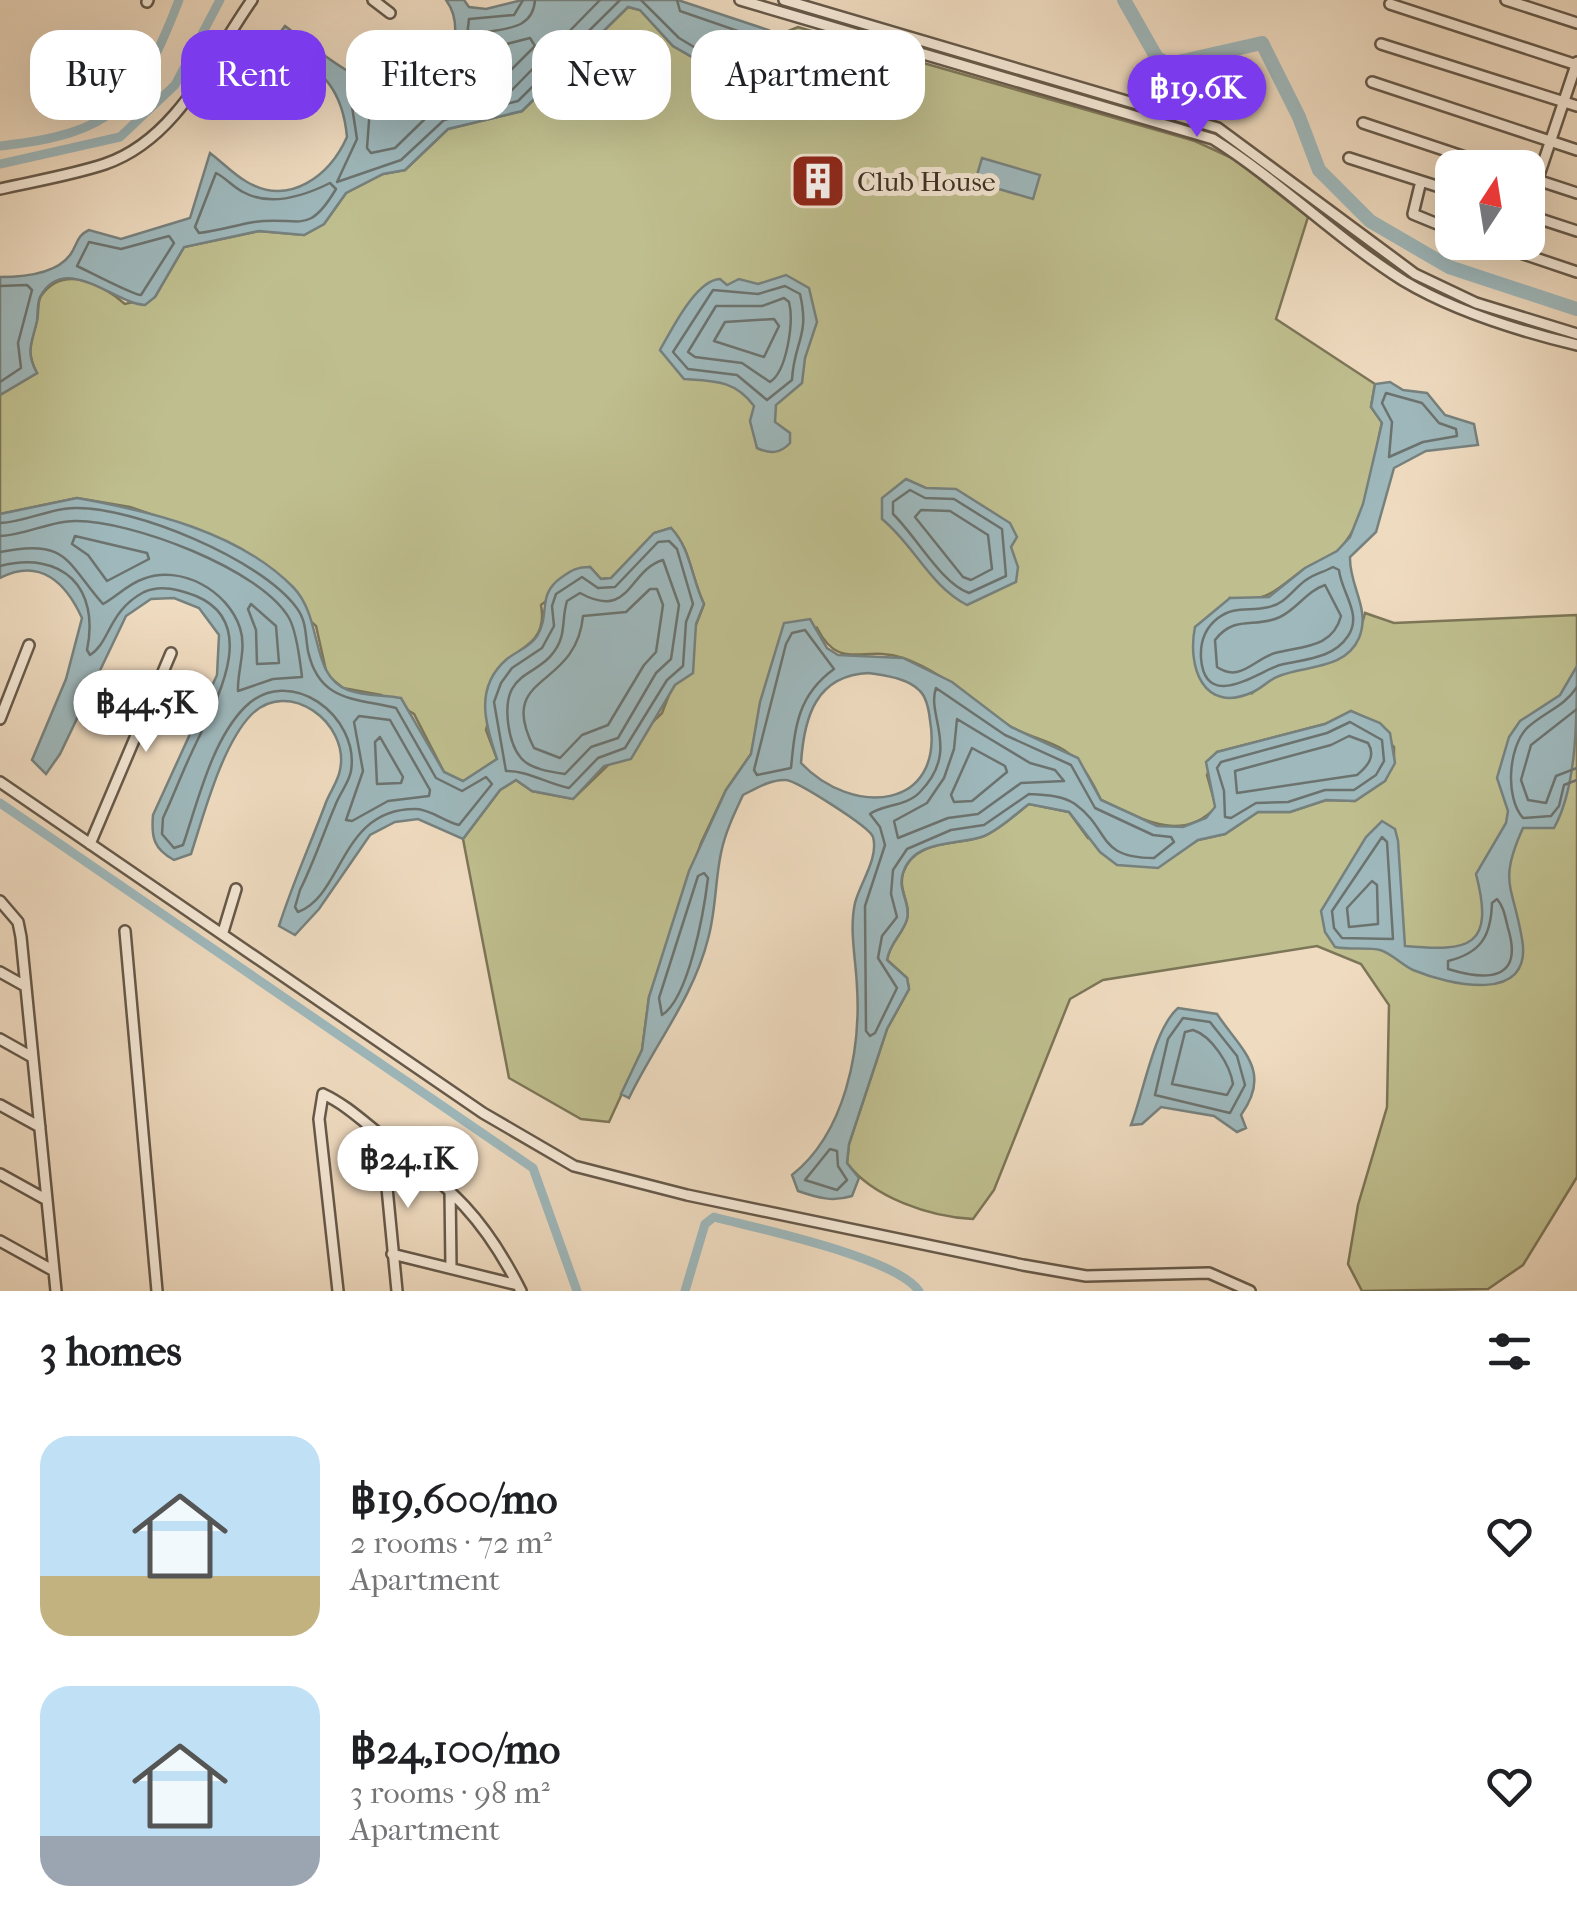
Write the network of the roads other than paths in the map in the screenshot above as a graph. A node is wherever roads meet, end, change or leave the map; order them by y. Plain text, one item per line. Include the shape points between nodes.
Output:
1 (252, 0) edge
2 (373, 0) edge
3 (740, 0) edge
4 (784, 0) edge
5 (1506, 0) edge
6 (1390, 4) dead end
7 (390, 13) dead end
8 (1577, 23) edge
9 (1382, 44) dead end
10 (1577, 64) edge
11 (1372, 82) dead end
12 (1564, 102) junction
13 (1577, 106) edge
14 (1363, 123) dead end
15 (1551, 142) junction
16 (1444, 150) edge
17 (1577, 150) edge
18 (1545, 154) edge
19 (1349, 158) dead end
20 (1421, 181) junction
21 (1545, 183) edge
22 (1435, 186) edge
23 (0, 188) edge
24 (1577, 193) edge
25 (1545, 219) edge
26 (1435, 223) edge
27 (1577, 231) edge
28 (1545, 259) edge
29 (1577, 272) edge
30 (1577, 334) edge
31 (1577, 345) edge
32 (29, 644) dead end
33 (171, 653) dead end
34 (0, 719) edge
35 (0, 782) edge
36 (90, 844) junction
37 (236, 888) dead end
38 (0, 900) edge
39 (125, 930) dead end
40 (223, 932) junction
41 (0, 972) edge
42 (26, 986) junction
43 (0, 1039) edge
44 (32, 1057) junction
45 (0, 1105) edge
46 (40, 1127) junction
47 (382, 1136) junction
48 (0, 1174) edge
49 (450, 1188) junction
50 (47, 1200) junction
51 (0, 1241) edge
52 (392, 1254) junction
53 (451, 1268) junction
54 (54, 1271) junction
55 (520, 1288) edge
56 (56, 1291) edge
57 (157, 1291) edge
58 (338, 1291) edge
59 (396, 1291) edge
60 (1250, 1291) edge

1 - 23 street via 187,98 143,144 107,164
2 - 7 street
3 - 31 street via 1213,138 1405,282 1470,312
4 - 30 street via 1218,128 1415,274 1476,303
5 - 8 street
6 - 10 street
9 - 12 street
10 - 12 street
11 - 15 street
12 - 13 street
12 - 15 street
14 - 16 street
15 - 17 street
15 - 18 street
19 - 20 street
20 - 22 street
20 - 26 street via 1413,214
21 - 24 street
25 - 27 street
28 - 29 street
32 - 34 street
33 - 36 street
35 - 36 street
36 - 40 street
37 - 40 street
38 - 42 street via 18,922
39 - 57 street
40 - 60 street via 484,1113 574,1166 1022,1266 1086,1276 1209,1273
41 - 42 street
42 - 44 street
43 - 44 street
44 - 46 street
45 - 46 street
46 - 50 street
47 - 49 street
47 - 52 street
47 - 58 street via 334,1099 319,1096
48 - 50 street
49 - 53 street
49 - 55 street via 490,1234
50 - 54 street
51 - 54 street
52 - 53 street
52 - 59 street
53 - 55 street
54 - 56 street

